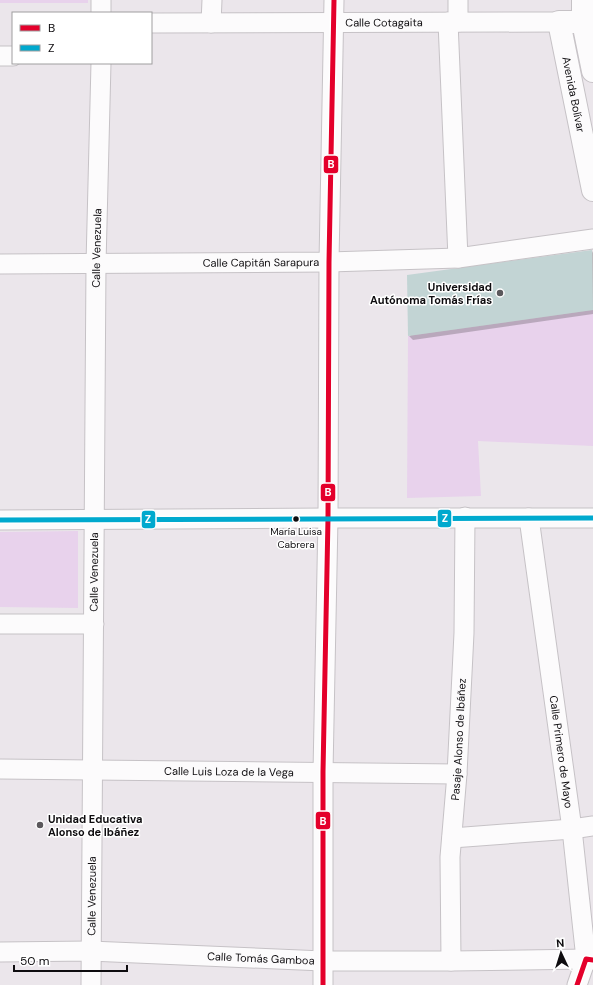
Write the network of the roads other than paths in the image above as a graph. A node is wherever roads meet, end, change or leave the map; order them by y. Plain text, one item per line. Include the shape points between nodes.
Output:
1 (101, 0) edge
2 (212, 0) edge
3 (334, 0) edge
4 (458, 0) edge
5 (583, 0) edge
6 (101, 12) edge
7 (453, 22) junction
8 (559, 22) junction
9 (588, 22) edge
10 (152, 23) edge
11 (212, 23) junction
12 (333, 23) junction
13 (0, 56) edge
14 (12, 56) edge
15 (101, 64) edge
16 (593, 71) edge
17 (593, 190) edge
18 (593, 239) edge
19 (458, 258) junction
20 (329, 262) junction
21 (0, 264) edge
22 (96, 264) junction
23 (328, 518) junction
24 (465, 518) junction
25 (529, 518) junction
26 (593, 518) edge
27 (0, 520) edge
28 (95, 520) junction
29 (0, 624) edge
30 (94, 624) junction
31 (0, 769) edge
32 (92, 770) junction
33 (323, 772) junction
34 (457, 774) junction
35 (593, 826) edge
36 (572, 829) junction
37 (452, 838) junction
38 (90, 951) junction
39 (0, 952) edge
40 (589, 959) edge
41 (323, 961) junction
42 (451, 961) junction
43 (91, 985) edge
44 (323, 985) edge
45 (577, 985) edge

1 - 6 street
2 - 11 street
3 - 12 street
4 - 7 street
5 - 9 main road, Avenida Bolívar
7 - 8 street, Calle Cotagaita
7 - 12 street, Calle Cotagaita
7 - 19 street
8 - 9 main road, Calle Cotagaita
8 - 17 main road, Avenida Bolívar
9 - 16 main road, Avenida Bolívar
10 - 11 street, Calle Cotagaita
11 - 12 street, Calle Cotagaita
12 - 20 street
13 - 14 street
15 - 22 street, Calle Venezuela
18 - 19 street, Calle Capitán Sarapura
19 - 20 street, Calle Capitán Sarapura
20 - 22 street, Calle Capitán Sarapura
20 - 23 street
21 - 22 street, Calle Capitán Sarapura
22 - 28 street, Calle Venezuela
23 - 24 street
23 - 28 street
23 - 33 street
24 - 25 street
24 - 34 street, Pasaje Alonso de Ibáñez via 464,633
25 - 26 street
25 - 36 street, Calle Primero de Mayo
27 - 28 street
28 - 30 street, Calle Venezuela
29 - 30 street
30 - 32 street, Calle Venezuela
31 - 32 street, Calle Luis Loza de la Vega
32 - 33 street, Calle Luis Loza de la Vega
32 - 38 street, Calle Venezuela
33 - 34 street, Calle Luis Loza de la Vega
33 - 41 street
34 - 37 street, Pasaje Alonso de Ibáñez
35 - 36 street
36 - 37 street
36 - 40 street, Calle Primero de Mayo
37 - 42 street, Pasaje Alonso de Ibáñez
38 - 39 street, Calle Tomás Gamboa
38 - 41 street, Calle Tomás Gamboa
38 - 43 street, Calle Venezuela
40 - 42 street, Calle Tomás Gamboa
40 - 45 street, Calle Primero de Mayo
41 - 42 street, Calle Tomás Gamboa
41 - 44 street

